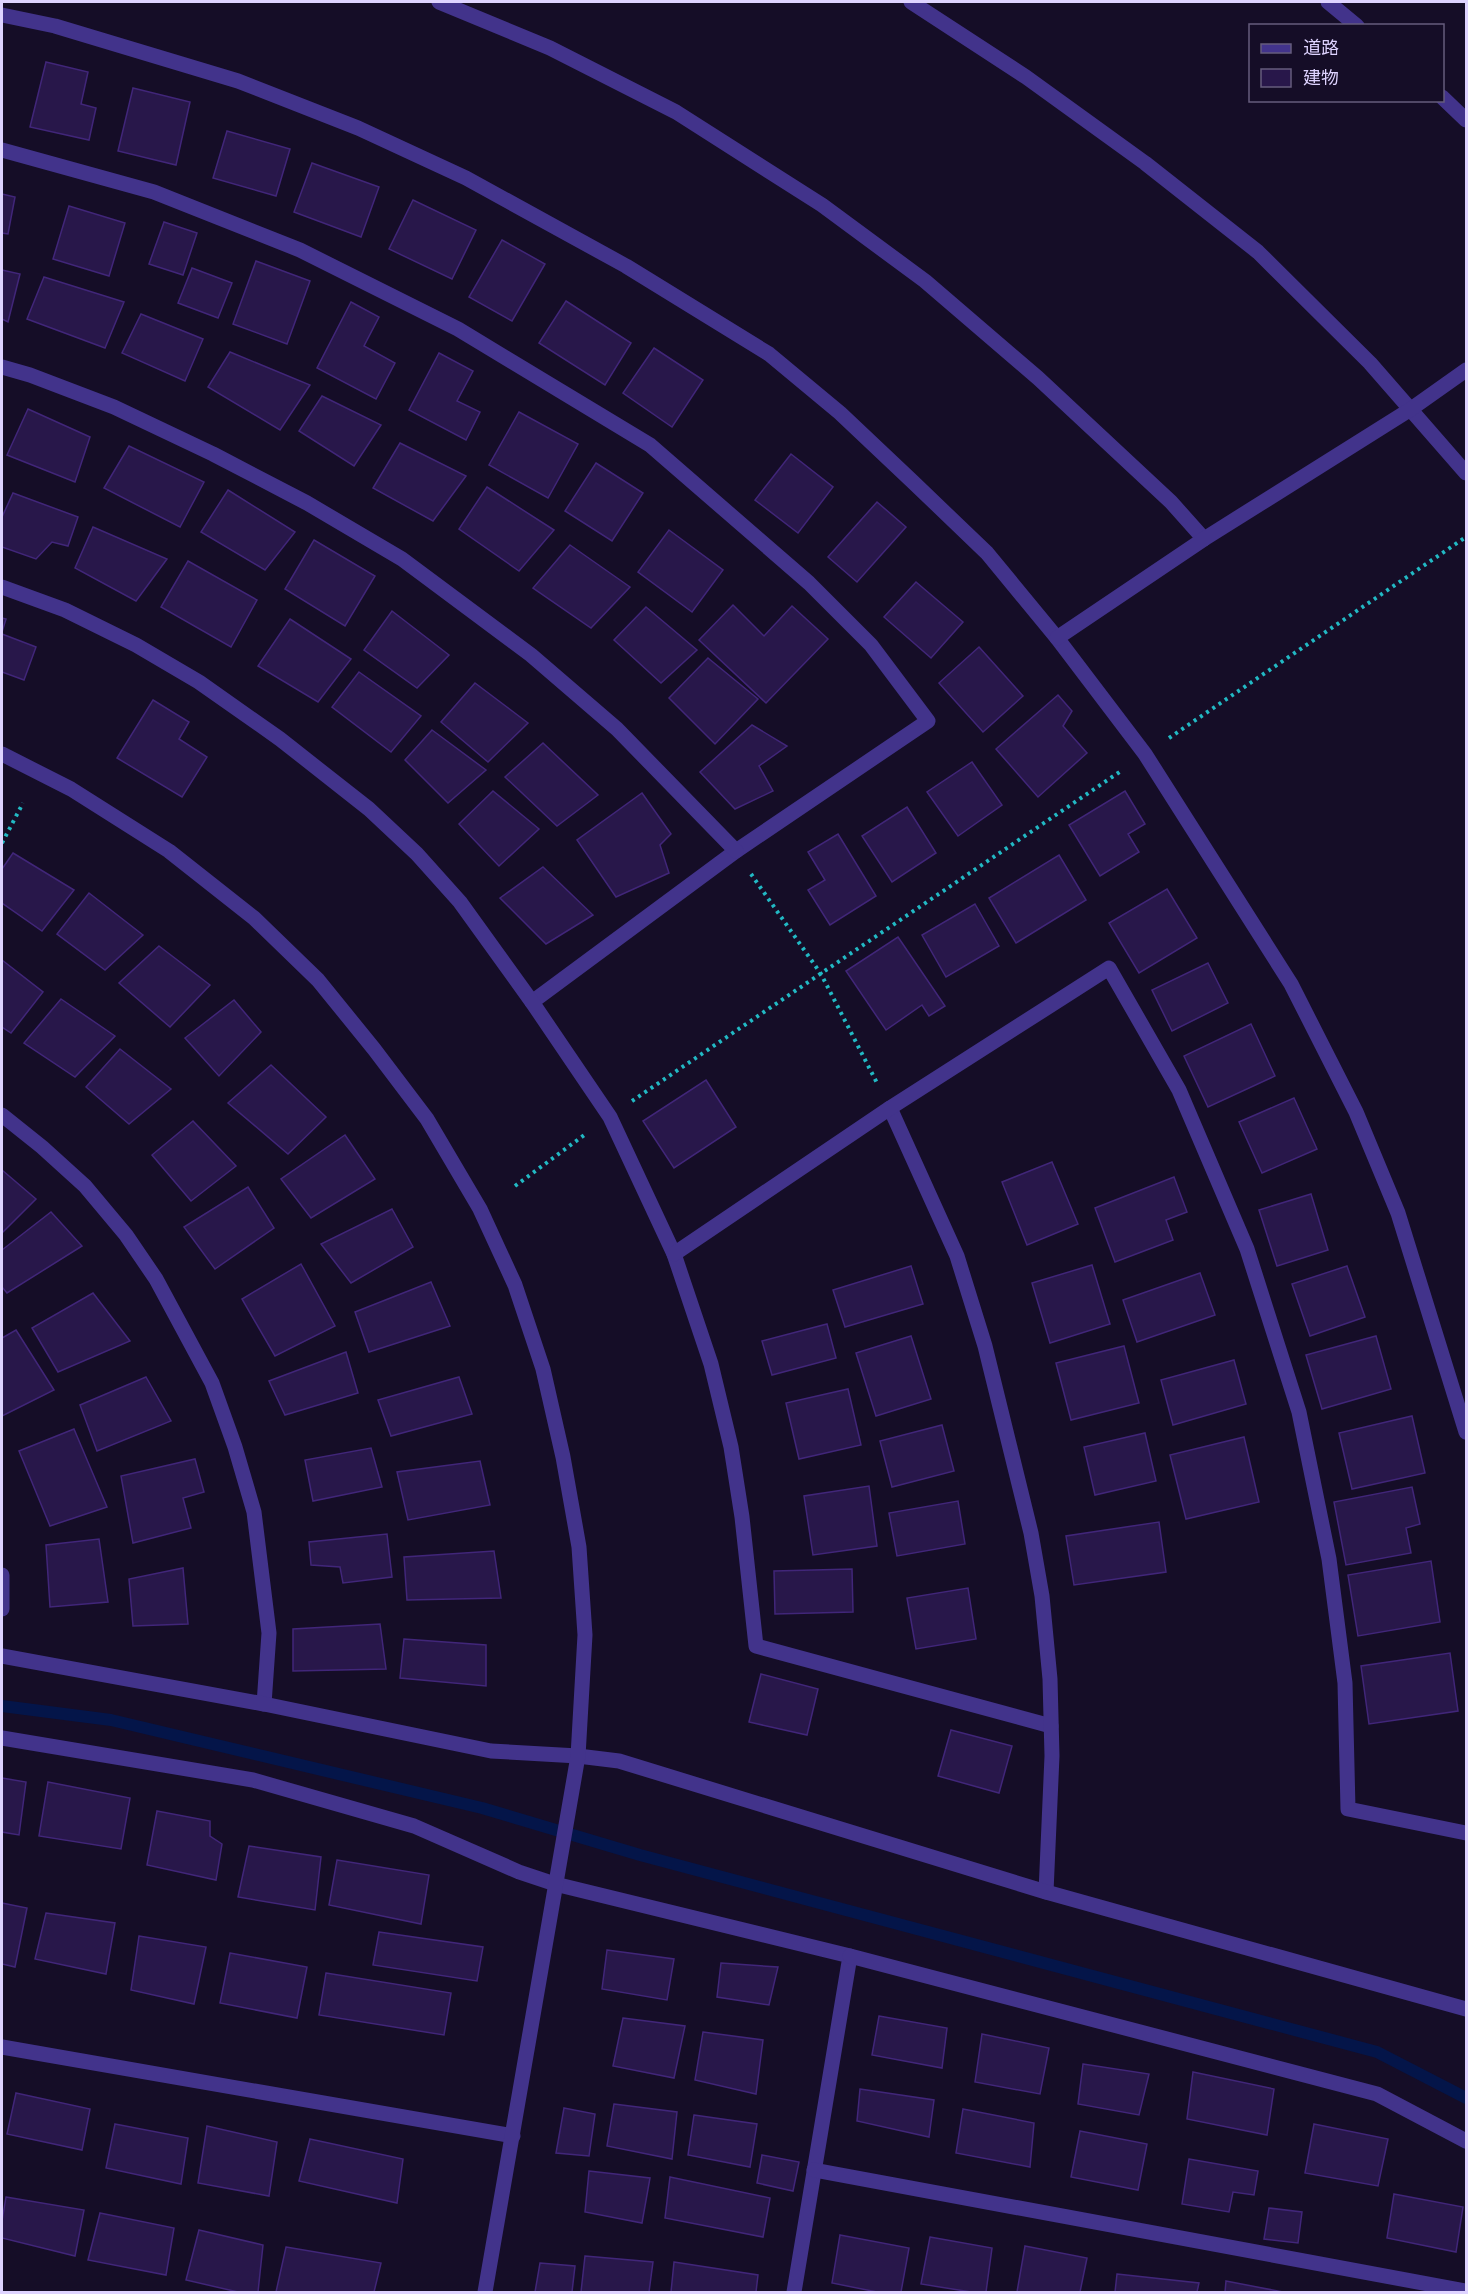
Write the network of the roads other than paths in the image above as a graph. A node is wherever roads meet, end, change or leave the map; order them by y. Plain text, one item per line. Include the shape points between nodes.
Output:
1 (439, 2) edge
2 (911, 2) edge
3 (1328, 2) edge
4 (2, 15) edge
5 (1355, 24) edge
6 (1444, 98) edge
7 (1467, 120) edge
8 (2, 150) edge
9 (2, 367) edge
10 (1467, 370) edge
11 (1411, 409) junction
12 (1467, 473) edge
13 (1204, 539) junction
14 (2, 587) edge
15 (1057, 638) junction
16 (2, 754) edge
17 (736, 851) junction
18 (532, 1002) junction
19 (890, 1108) junction
20 (2, 1115) edge
21 (674, 1254) junction
22 (1467, 1432) edge
23 (2, 1575) edge
24 (2, 1609) edge
25 (2, 1656) edge
26 (264, 1704) junction
27 (1051, 1726) junction
28 (2, 1738) edge
29 (578, 1756) junction
30 (1467, 1833) edge
31 (555, 1884) junction
32 (1046, 1892) junction
33 (850, 1956) junction
34 (1467, 2009) edge
35 (2, 2047) edge
36 (513, 2136) junction
37 (1467, 2141) edge
38 (814, 2170) junction
39 (1467, 2291) edge
40 (485, 2292) edge
41 (794, 2292) edge

1 - 13 street via 550,48 676,112 822,205 925,281 1038,378 1171,502
2 - 11 street via 1026,77 1258,252
3 - 5 street
4 - 15 street via 55,26 238,81 358,128 466,178 626,266 769,354 840,413 987,553
6 - 7 street
8 - 17 street via 165,196 300,250 458,329 650,445 809,583 871,645 927,721
9 - 17 street via 114,407 213,454 402,559 531,655 617,729
10 - 11 street
11 - 12 street
11 - 13 street
13 - 15 street
14 - 18 street via 65,610 136,645 199,682 289,746 369,809 417,854 460,902
15 - 22 street via 1145,754 1291,984 1356,1112 1398,1213
16 - 29 street via 71,789 169,851 254,918 318,980 374,1049 427,1119 480,1209 515,1285 543,1369 567,1480 579,1547 585,1635
17 - 18 street
18 - 21 street via 610,1117
19 - 21 street
19 - 27 street via 957,1256 985,1346 1031,1533 1042,1596
19 - 30 street via 1109,968 1179,1090 1247,1249 1299,1412 1329,1559 1345,1683 1348,1809
20 - 26 street via 85,1186 126,1234 156,1279 212,1383 254,1512 269,1633
21 - 27 street via 711,1364 731,1447 756,1646
23 - 24 street
25 - 26 street
26 - 29 street via 491,1751
27 - 32 street
28 - 31 street via 253,1780 414,1826
29 - 31 street
29 - 32 street via 619,1761
31 - 33 street
31 - 36 street
32 - 34 street
33 - 37 street via 1377,2094
33 - 38 street
35 - 36 street
36 - 40 street
38 - 39 street
38 - 41 street

